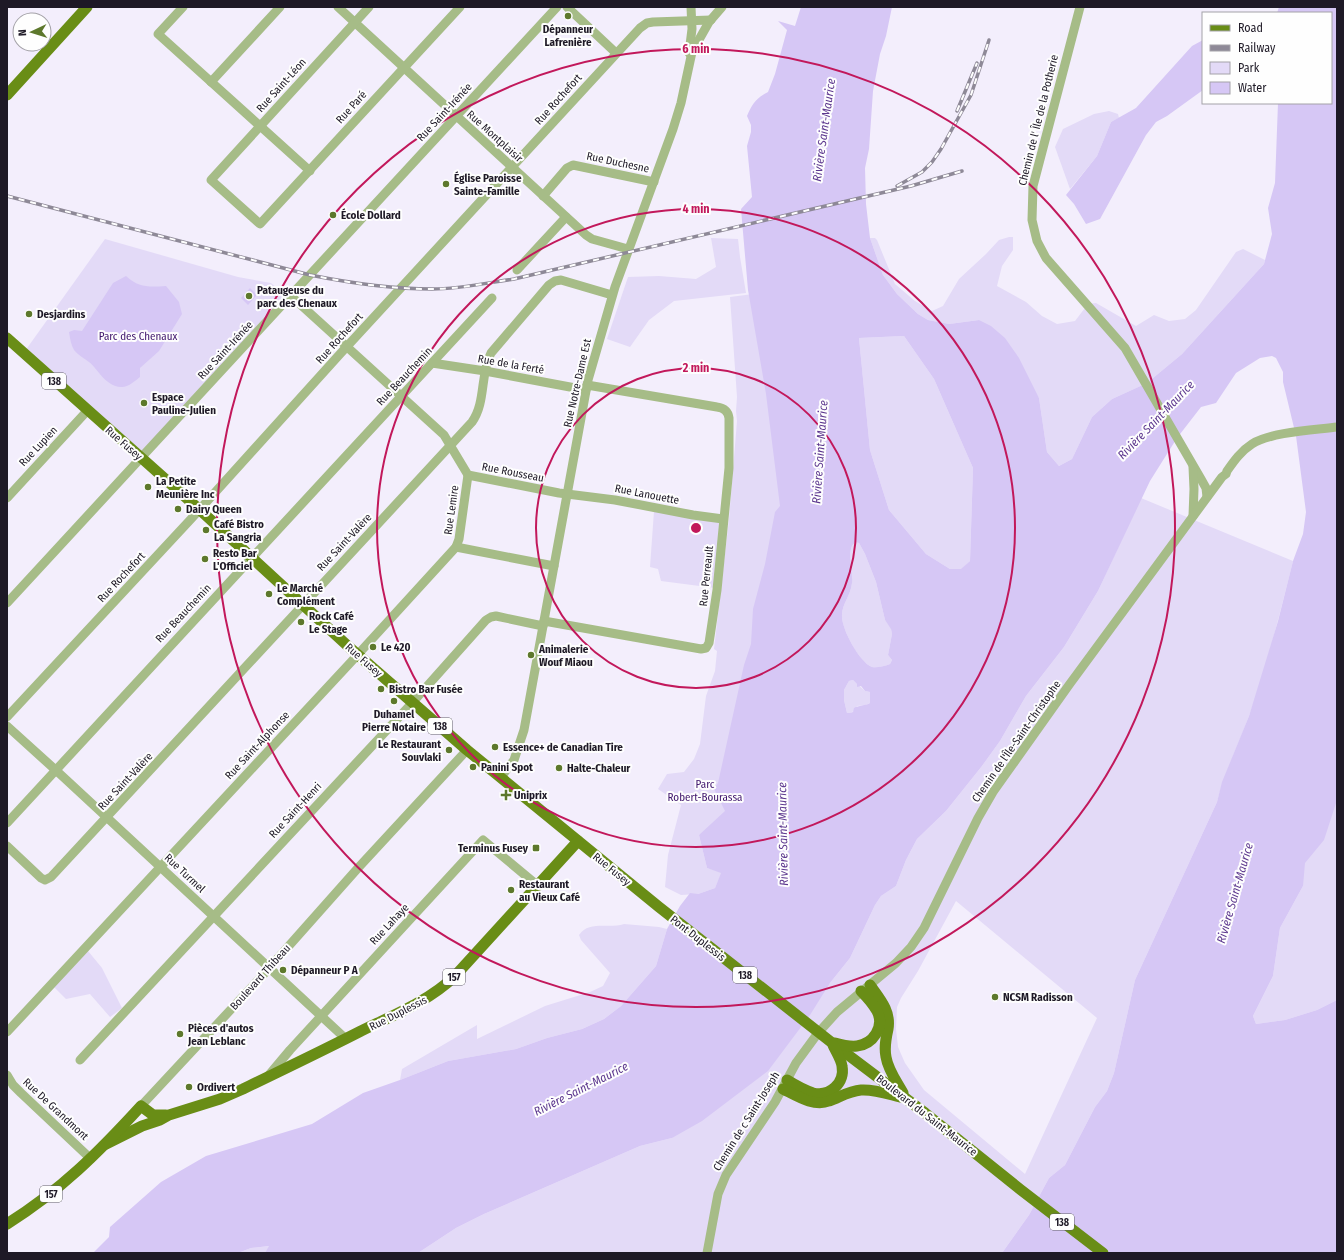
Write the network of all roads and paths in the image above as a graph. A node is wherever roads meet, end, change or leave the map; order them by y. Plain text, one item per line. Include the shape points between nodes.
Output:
1 (87, 7) edge
2 (183, 7) edge
3 (280, 7) edge
4 (338, 7) edge
5 (369, 7) edge
6 (460, 7) edge
7 (557, 7) edge
8 (567, 7) edge
9 (691, 7) edge
10 (722, 7) edge
11 (1080, 7) edge
12 (692, 20) junction
13 (711, 20) junction
14 (354, 22) junction
15 (616, 53) junction
16 (689, 63) junction
17 (404, 67) junction
18 (211, 82) junction
19 (7, 95) edge
20 (456, 117) junction
21 (260, 126) junction
22 (512, 168) junction
23 (310, 170) junction
24 (654, 182) junction
25 (543, 196) junction
26 (566, 217) junction
27 (260, 224) joint
28 (628, 249) junction
29 (517, 270) dead end
30 (612, 295) junction
31 (291, 296) junction
32 (492, 298) dead end
33 (7, 338) edge
34 (347, 347) junction
35 (432, 363) junction
36 (486, 371) junction
37 (586, 387) junction
38 (402, 396) junction
39 (87, 411) junction
40 (1337, 426) edge
41 (450, 445) junction
42 (141, 458) junction
43 (1192, 464) junction
44 (468, 475) junction
45 (566, 494) junction
46 (7, 498) edge
47 (1207, 498) junction
48 (200, 510) junction
49 (1193, 517) junction
50 (723, 519) junction
51 (456, 547) junction
52 (252, 558) junction
53 (554, 566) junction
54 (7, 603) edge
55 (304, 605) junction
56 (543, 624) junction
57 (358, 654) junction
58 (413, 702) junction
59 (7, 717) edge
60 (7, 726) edge
61 (467, 750) junction
62 (56, 770) junction
63 (501, 777) junction
64 (107, 818) junction
65 (7, 823) edge
66 (578, 841) junction
67 (7, 846) edge
68 (160, 867) junction
69 (537, 885) junction
70 (659, 907) joint
71 (213, 916) junction
72 (270, 968) junction
73 (865, 988) junction
74 (322, 1016) junction
75 (7, 1032) edge
76 (818, 1033) joint
77 (346, 1038) junction
78 (831, 1042) junction
79 (80, 1060) dead end
80 (7, 1075) edge
81 (267, 1078) junction
82 (785, 1085) junction
83 (905, 1098) junction
84 (141, 1106) junction
85 (169, 1115) junction
86 (106, 1144) junction
87 (91, 1159) junction
88 (7, 1224) edge
89 (707, 1253) edge
90 (1103, 1253) edge

1 - 19 main road
2 - 18 street via 158,34
3 - 18 street
4 - 14 street, Rue Montplaisir
5 - 14 street, Rue Saint-Léon
6 - 17 street, Rue Paré
7 - 20 street, Rue Saint-Irénée
8 - 15 street
9 - 12 street
10 - 13 street, Rue Notre-Dame Est
11 - 43 street, Chemin de l' Île de la Potherie via 1034,180 1032,220 1037,241 1046,258 1130,355
12 - 13 street, Rue Rochefort
12 - 15 street, Rue Rochefort via 647,23
12 - 16 street
13 - 16 street, Rue Notre-Dame Est via 692,52
14 - 17 street, Rue Montplaisir
14 - 21 street, Rue Saint-Léon
15 - 22 street, Rue Rochefort
16 - 24 street, Rue Notre-Dame Est via 681,103
17 - 20 street, Rue Montplaisir
17 - 23 street, Rue Paré
18 - 21 street
20 - 22 street, Rue Montplaisir
20 - 31 street, Rue Saint-Irénée
21 - 23 street
21 - 27 street, Rue Saint-Léon via 211,180
22 - 25 street, Rue Montplaisir
22 - 34 street, Rue Rochefort
23 - 27 street, Rue Paré
24 - 25 street, Rue Duchesne via 573,165 567,168
24 - 28 street, Rue Notre-Dame Est
25 - 26 street, Rue Montplaisir
26 - 28 street, Rue Montplaisir via 590,238
26 - 29 street
28 - 30 street, Rue Notre-Dame Est
30 - 36 street, Rue Saint-Valère via 564,281 553,282 494,349
30 - 37 street, Rue Notre-Dame Est
31 - 34 street, Rue Rousseau
31 - 42 street, Rue Saint-Irénée
32 - 35 street, Rue Beauchemin
33 - 39 main road, Rue Fusey / 138
34 - 38 street, Rue Rousseau
34 - 48 street, Rue Rochefort
35 - 36 street, Rue de la Ferté
35 - 38 street, Rue Beauchemin
36 - 37 street, Rue de la Ferté
36 - 41 street, Rue Saint-Valère via 476,415
37 - 45 street, Rue Notre-Dame Est
37 - 50 street, Rue Perreault via 726,410 729,418 729,461
38 - 41 street, Rue Rousseau via 444,435
38 - 52 street, Rue Beauchemin
39 - 42 main road, Rue Fusey / 138
39 - 46 street, Rue Lupien
40 - 47 street, Chemin de l'Île-Saint-Christophe via 1265,438 1252,444 1238,456
41 - 44 street, Rue Rousseau
41 - 55 street, Rue Saint-Valère
42 - 48 main road, Rue Fusey / 138
42 - 54 street, Rue Saint-Irénée
43 - 47 street, Chemin de l' Île de la Potherie via 1206,488
43 - 49 street
44 - 45 street, Rue Rousseau
44 - 51 street, Rue Lemire
45 - 50 street, Rue Lanouette
45 - 53 street, Rue Notre-Dame Est
47 - 49 street, Chemin de l'Île-Saint-Christophe
48 - 52 main road, Rue Fusey / 138
48 - 59 street, Rue Rochefort
49 - 73 street, Chemin de l'Île-Saint-Christophe via 994,792 978,818 919,935 901,958
50 - 56 street, Rue Perreault via 716,599 706,648
51 - 53 street
51 - 57 street, Rue Saint-Alphonse
52 - 55 main road, Rue Fusey / 138
52 - 62 street, Rue Beauchemin
53 - 56 street, Rue Notre-Dame Est
55 - 57 main road, Rue Fusey / 138
55 - 64 street, Rue Saint-Valère
56 - 58 street, Rue Saint-Henri via 490,617
56 - 63 street, Rue Notre-Dame Est via 522,737 514,760
57 - 58 main road, Rue Fusey / 138
57 - 68 street, Rue Saint-Alphonse
58 - 61 main road, Rue Fusey / 138
58 - 71 street, Rue Saint-Henri
60 - 62 street, Rue Turmel
61 - 63 main road, Rue Fusey / 138
61 - 72 street, Boulevard Thibeau
62 - 64 street, Rue Turmel
62 - 65 street, Rue Beauchemin
63 - 66 main road, Rue Fusey / 138
64 - 67 street, Rue Saint-Valère via 51,877 45,880
64 - 68 street, Rue Turmel
66 - 69 main road, Rue Duplessis / 157
66 - 70 main road, Rue Fusey / 138
68 - 71 street, Rue Turmel
68 - 75 street, Rue Saint-Alphonse
69 - 74 street, Rue Lahaye via 483,840
69 - 77 main road, Rue Duplessis / 157 via 456,976 443,987 416,1004
70 - 78 main road, Pont Duplessis / 138
71 - 72 street, Rue Turmel
71 - 79 street, Rue Saint-Henri
72 - 74 street, Rue Turmel
72 - 84 street, Boulevard Thibeau
73 - 76 street, Chemin de l'Île-Saint-Christophe via 837,1012
73 - 78 main road via 880,1022 877,1033 868,1042 858,1046
73 - 83 main road via 882,1001 888,1014 886,1058
74 - 77 street, Rue Turmel
74 - 81 street, Rue Lahaye
76 - 82 street, Chemin de c Saint-Joseph via 796,1063
77 - 81 main road, Rue Duplessis / 157
78 - 82 main road via 842,1063 841,1080 835,1088 824,1093 815,1093
78 - 83 main road, Boulevard du Saint-Maurice / 138
80 - 87 street, Rue De Grandmont via 21,1093
81 - 85 main road, Rue Duplessis / 157 via 220,1099
82 - 83 main road via 805,1099 819,1103 860,1090
82 - 89 street, Chemin de c Saint-Joseph via 726,1175 718,1194
83 - 90 main road, Boulevard du Saint-Maurice / 138
84 - 85 main road, Rue Duplessis / 157 via 153,1115
84 - 86 main road, Boulevard Thibeau / 157
85 - 86 main road, Rue Duplessis / 157 via 138,1127
86 - 87 main road, Boulevard Thibeau / 157
87 - 88 main road, Boulevard Thibeau / 157 via 50,1195

